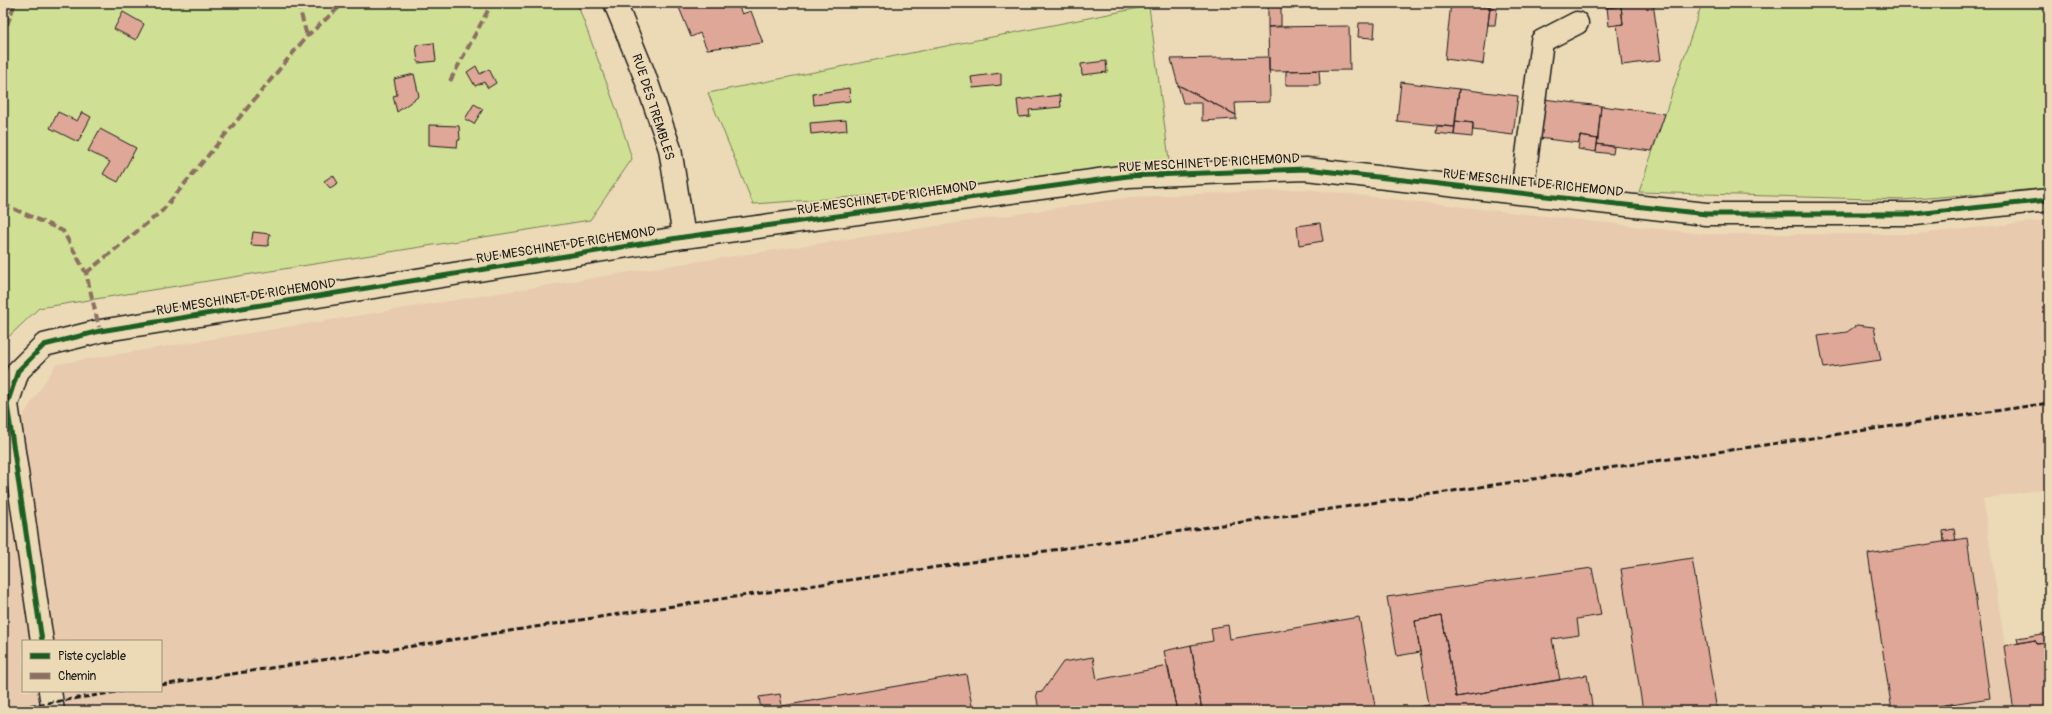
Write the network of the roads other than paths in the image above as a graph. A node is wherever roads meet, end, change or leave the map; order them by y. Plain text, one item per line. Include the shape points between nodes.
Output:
1 (615, 3) edge
2 (1577, 22) dead end
3 (1522, 193) junction
4 (2049, 200) edge
5 (684, 237) junction
6 (42, 640) edge
7 (50, 692) edge
8 (53, 711) edge

1 - 5 street, RUE DES TREMBLES via 644,74 670,149
2 - 3 street via 1542,41
3 - 4 street, RUE MESCHINET DE RICHEMOND via 1706,214 1915,214
3 - 5 street, RUE MESCHINET DE RICHEMOND via 1306,168 1128,176
5 - 6 street, RUE MESCHINET DE RICHEMOND via 100,332 44,345 18,372 7,404
7 - 8 street

